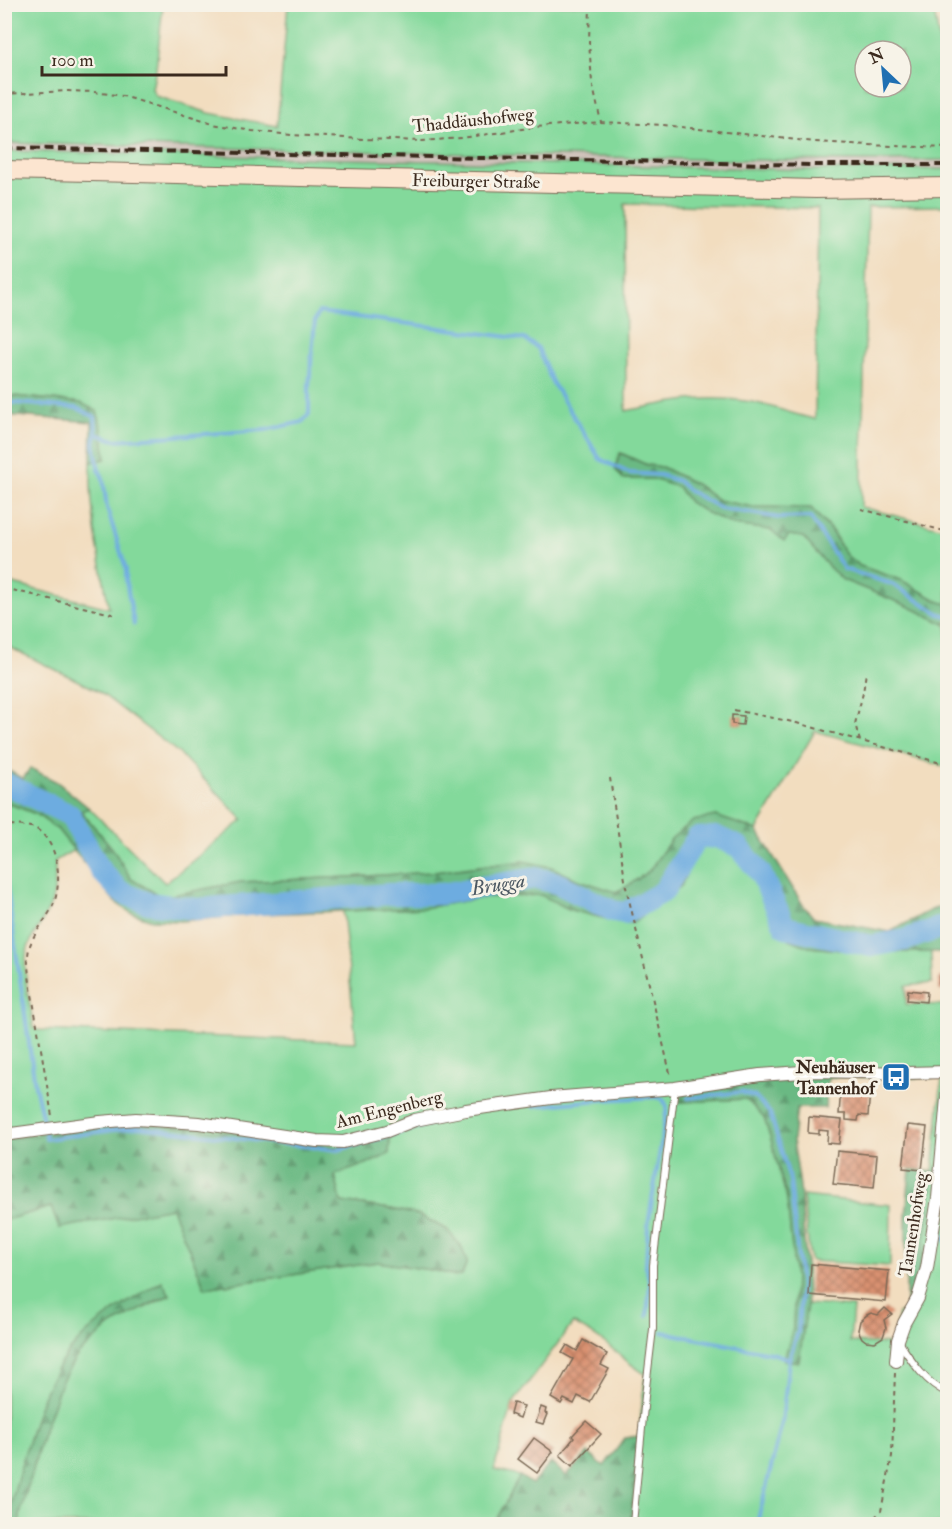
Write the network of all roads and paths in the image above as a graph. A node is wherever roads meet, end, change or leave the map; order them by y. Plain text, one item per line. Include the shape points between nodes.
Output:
1 (590, 4) edge
2 (4, 94) edge
3 (601, 122) junction
4 (948, 148) edge
5 (4, 170) edge
6 (948, 188) edge
7 (861, 509) dead end
8 (948, 532) edge
9 (4, 588) edge
10 (116, 615) dead end
11 (866, 672) dead end
12 (734, 710) dead end
13 (860, 741) junction
14 (948, 765) edge
15 (610, 778) dead end
16 (10, 825) dead end
17 (948, 1072) edge
18 (948, 1087) edge
19 (675, 1088) junction
20 (54, 1128) junction
21 (4, 1135) edge
22 (898, 1340) junction
23 (896, 1361) joint
24 (948, 1393) edge
25 (633, 1524) edge
26 (868, 1524) edge

1 - 3 path via 588,43
2 - 3 path, Thaddäushofweg via 94,92 123,96 223,126 363,139 422,141
3 - 4 path, Thaddäushofweg via 814,142
5 - 6 street, Freiburger Straße via 816,189
7 - 8 path
9 - 10 path
11 - 13 path via 855,724
12 - 13 path
13 - 14 path
15 - 19 path via 633,923
16 - 20 path via 39,831 56,859 54,903 29,946 27,958
17 - 19 street, Am Engenberg via 816,1071
18 - 22 street, Tannenhofweg via 927,1269
19 - 20 street, Am Engenberg via 551,1098 466,1110 343,1142 136,1119
19 - 25 lane via 653,1265 653,1329
20 - 21 street, Am Engenberg
22 - 23 street, Tannenhofweg
22 - 24 lane via 925,1378
23 - 26 path via 892,1456 881,1511

